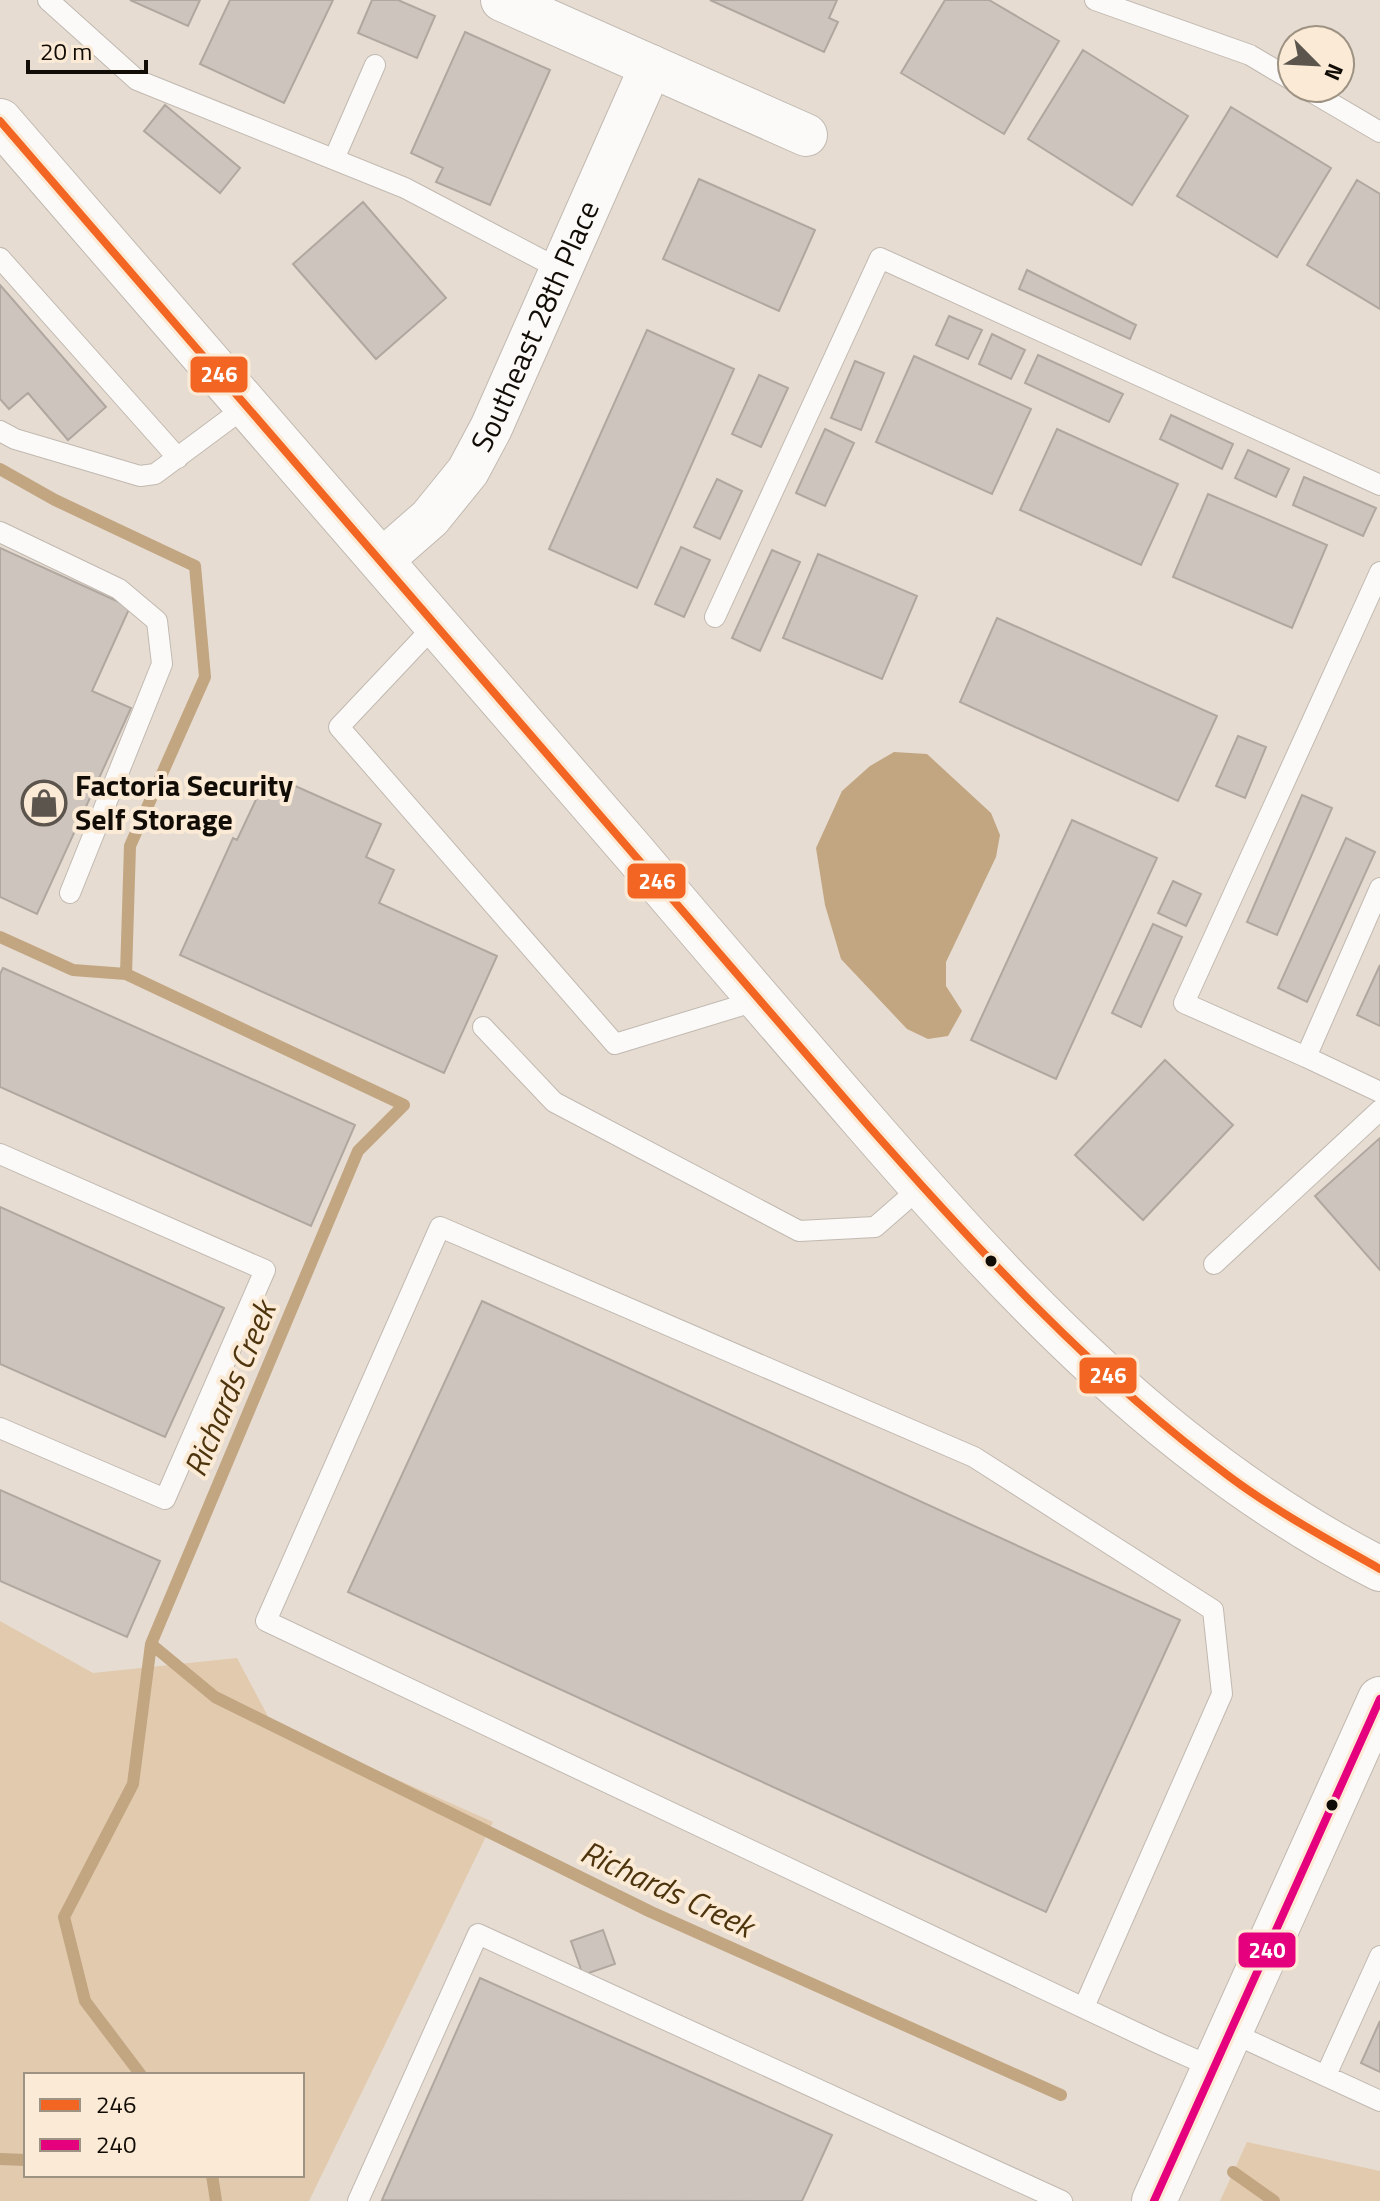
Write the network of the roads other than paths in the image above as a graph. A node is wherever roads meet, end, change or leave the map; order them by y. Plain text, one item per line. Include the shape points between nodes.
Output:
1 (48, 0) edge
2 (502, 0) edge
3 (1095, 0) edge
4 (375, 65) dead end
5 (651, 66) junction
6 (1276, 70) edge
7 (1332, 104) edge
8 (0, 121) edge
9 (1380, 132) edge
10 (806, 135) dead end
11 (334, 159) junction
12 (0, 258) edge
13 (561, 270) junction
14 (248, 405) junction
15 (0, 431) edge
16 (178, 458) junction
17 (1380, 485) edge
18 (0, 532) edge
19 (382, 560) junction
20 (1380, 572) edge
21 (715, 617) dead end
22 (437, 623) junction
23 (1380, 888) edge
24 (70, 893) dead end
25 (759, 1000) junction
26 (483, 1027) dead end
27 (1306, 1057) junction
28 (1380, 1092) edge
29 (1380, 1110) edge
30 (0, 1154) edge
31 (922, 1186) junction
32 (1214, 1264) dead end
33 (0, 1428) edge
34 (1380, 1569) edge
35 (1380, 1699) edge
36 (1380, 1956) edge
37 (1084, 2007) junction
38 (1222, 2050) junction
39 (1326, 2075) junction
40 (1380, 2101) edge
41 (358, 2201) edge
42 (1062, 2201) edge
43 (1154, 2201) edge

1 - 11 lane via 137,80
2 - 5 street
3 - 6 lane via 1250,55
4 - 11 lane
5 - 10 street
5 - 13 street, Southeast 28th Place
7 - 9 lane
8 - 14 main road
11 - 13 lane via 405,188
12 - 16 lane
13 - 19 street, Southeast 28th Place via 468,471 430,518
14 - 16 lane
14 - 19 main road
15 - 16 lane via 140,476 155,474
17 - 21 lane via 880,258
18 - 24 lane via 119,589 157,621 162,664
19 - 22 main road
20 - 27 lane via 1184,1003
22 - 25 main road
22 - 25 lane via 339,727 615,1044
23 - 27 lane
25 - 31 main road
26 - 31 lane via 554,1102 799,1231 875,1227
27 - 28 lane
29 - 32 lane
30 - 33 lane via 265,1270 165,1499
31 - 34 main road via 995,1269 1154,1420 1233,1480
35 - 38 main road
36 - 39 lane
37 - 37 lane via 266,1621 440,1227 974,1457 1213,1610 1222,1694
37 - 38 lane
38 - 39 lane
38 - 43 main road
39 - 40 lane
41 - 42 lane via 478,1934

